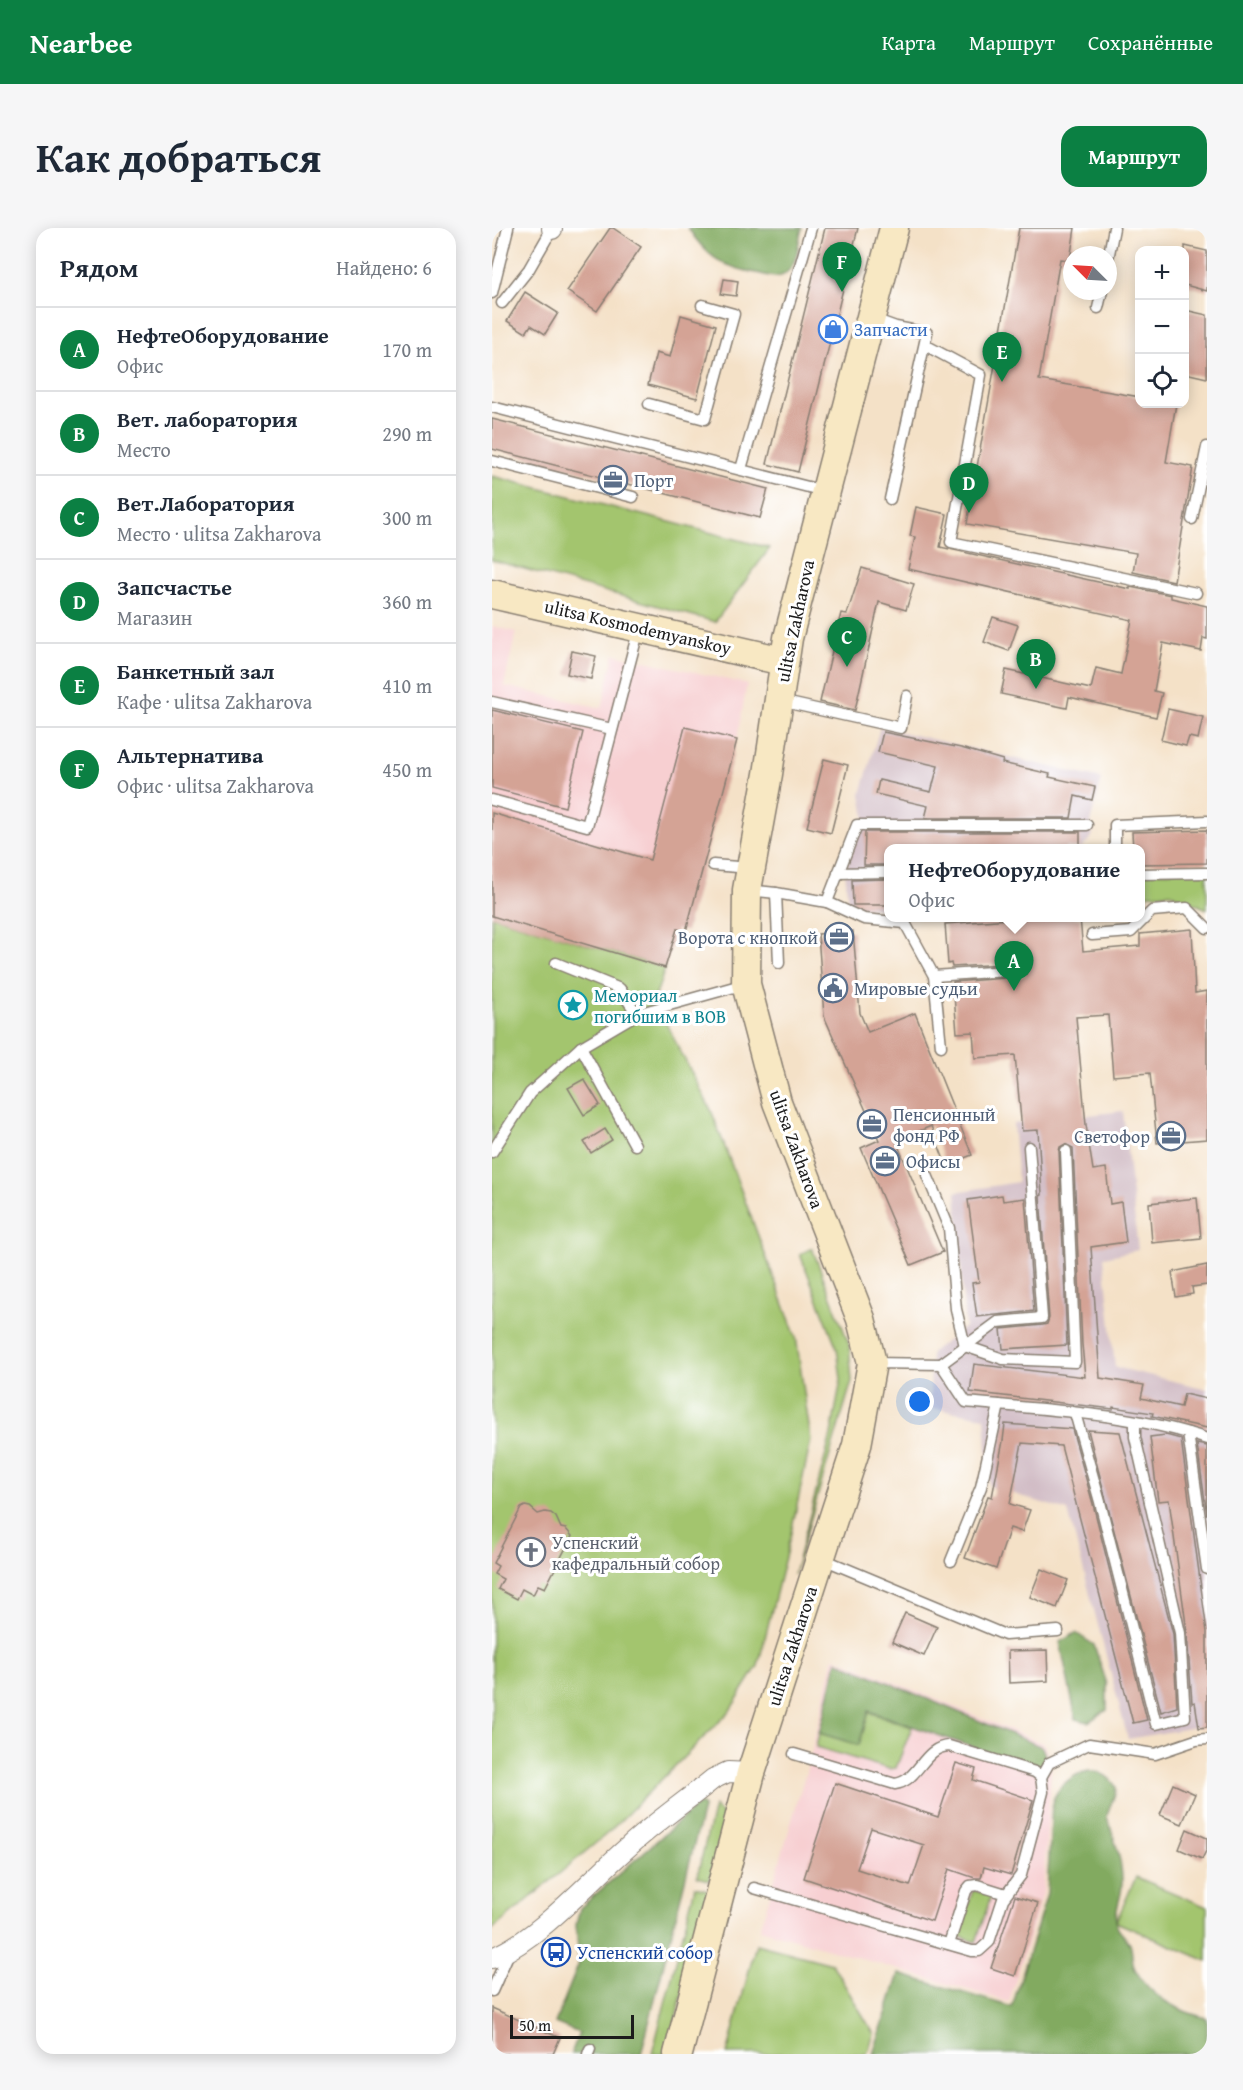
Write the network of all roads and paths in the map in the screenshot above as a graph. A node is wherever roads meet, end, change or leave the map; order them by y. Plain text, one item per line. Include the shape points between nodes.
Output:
1 (508, 228) edge
2 (811, 228) edge
3 (894, 228) edge
4 (1114, 228) edge
5 (552, 229) edge
6 (1111, 246) edge
7 (492, 293) edge
8 (1100, 300) edge
9 (502, 303) dead end
10 (702, 305) dead end
11 (1098, 308) dead end
12 (870, 318) junction
13 (925, 345) junction
14 (649, 404) dead end
15 (492, 407) edge
16 (1207, 447) edge
17 (492, 462) edge
18 (741, 469) junction
19 (825, 491) junction
20 (633, 497) dead end
21 (890, 499) dead end
22 (1192, 519) dead end
23 (1196, 593) dead end
24 (492, 594) edge
25 (639, 627) junction
26 (783, 661) junction
27 (908, 696) dead end
28 (780, 700) junction
29 (492, 702) edge
30 (612, 729) junction
31 (492, 800) edge
32 (1207, 821) edge
33 (1087, 825) dead end
34 (1115, 844) edge
35 (713, 865) dead end
36 (884, 872) edge
37 (838, 873) junction
38 (1207, 873) edge
39 (1145, 874) edge
40 (748, 879) junction
41 (776, 893) junction
42 (827, 902) junction
43 (1145, 918) edge
44 (884, 921) edge
45 (895, 922) edge
46 (1141, 922) edge
47 (1207, 927) edge
48 (1092, 935) dead end
49 (556, 963) dead end
50 (779, 963) dead end
51 (1020, 970) dead end
52 (934, 976) junction
53 (746, 984) junction
54 (637, 1014) junction
55 (941, 1046) dead end
56 (580, 1047) junction
57 (635, 1145) dead end
58 (1029, 1147) dead end
59 (1066, 1151) dead end
60 (492, 1152) edge
61 (927, 1176) dead end
62 (965, 1346) junction
63 (872, 1364) junction
64 (941, 1364) junction
65 (999, 1406) junction
66 (1075, 1413) junction
67 (1135, 1422) junction
68 (1188, 1433) junction
69 (1207, 1439) edge
70 (820, 1557) junction
71 (951, 1561) dead end
72 (1207, 1569) edge
73 (1058, 1630) dead end
74 (1207, 1739) edge
75 (794, 1754) dead end
76 (751, 1773) junction
77 (1041, 1777) junction
78 (754, 1888) dead end
79 (1006, 1894) junction
80 (948, 1944) junction
81 (499, 1955) edge
82 (492, 1991) edge
83 (678, 2054) edge

1 - 7 lane
2 - 18 lane
3 - 12 main road, ulitsa Zakharova
4 - 6 lane
5 - 9 lane
8 - 11 lane
10 - 14 lane via 734,314 705,419
12 - 13 lane via 927,333
12 - 19 main road, ulitsa Zakharova
13 - 21 lane
13 - 23 lane via 981,375 951,542
15 - 18 lane
16 - 22 lane
17 - 20 lane
18 - 19 lane
19 - 26 main road, ulitsa Zakharova
24 - 25 main road, ulitsa Kosmodemyanskoy
25 - 26 main road, ulitsa Kosmodemyanskoy
25 - 30 lane
26 - 28 main road, ulitsa Zakharova
27 - 28 lane via 901,728
28 - 40 main road, ulitsa Zakharova
29 - 30 lane
30 - 31 lane via 587,826
32 - 34 lane via 1114,825
33 - 37 lane via 857,825
35 - 40 lane
36 - 37 lane
37 - 42 lane
38 - 39 lane
40 - 41 lane
40 - 53 main road, ulitsa Zakharova
41 - 42 lane
41 - 50 lane
42 - 44 lane via 864,919
43 - 47 lane via 1152,911 1187,908
45 - 52 lane via 905,923
46 - 48 lane via 1131,932
49 - 54 lane via 620,989
51 - 52 lane
52 - 55 lane
53 - 54 lane
53 - 63 main road, ulitsa Zakharova via 777,1102 861,1319
54 - 56 lane
56 - 57 lane
56 - 60 lane via 530,1093
58 - 62 lane via 1042,1318 998,1322
59 - 62 lane via 1075,1362 1004,1359
61 - 62 lane via 949,1228 956,1309
62 - 64 lane
63 - 64 lane
63 - 70 main road, ulitsa Zakharova via 857,1444
64 - 65 lane via 966,1402
65 - 66 lane
65 - 71 lane via 981,1487
66 - 67 lane
66 - 67 lane via 1156,1724 1185,1717 1180,1633 1135,1437
67 - 68 lane
68 - 69 lane
68 - 72 lane
70 - 73 lane via 1005,1635
70 - 76 main road, ulitsa Zakharova
74 - 77 lane via 1155,1754 1089,1744 1049,1763
75 - 77 lane via 895,1784 911,1776 932,1752 949,1746 1029,1769
76 - 81 street via 728,1772 713,1779 628,1846 542,1926
76 - 83 main road, ulitsa Zakharova
77 - 79 lane via 1043,1792 1022,1875
78 - 80 lane
79 - 80 lane via 984,1948 972,1951
79 - 80 lane via 970,1886
81 - 82 lane via 507,1955

